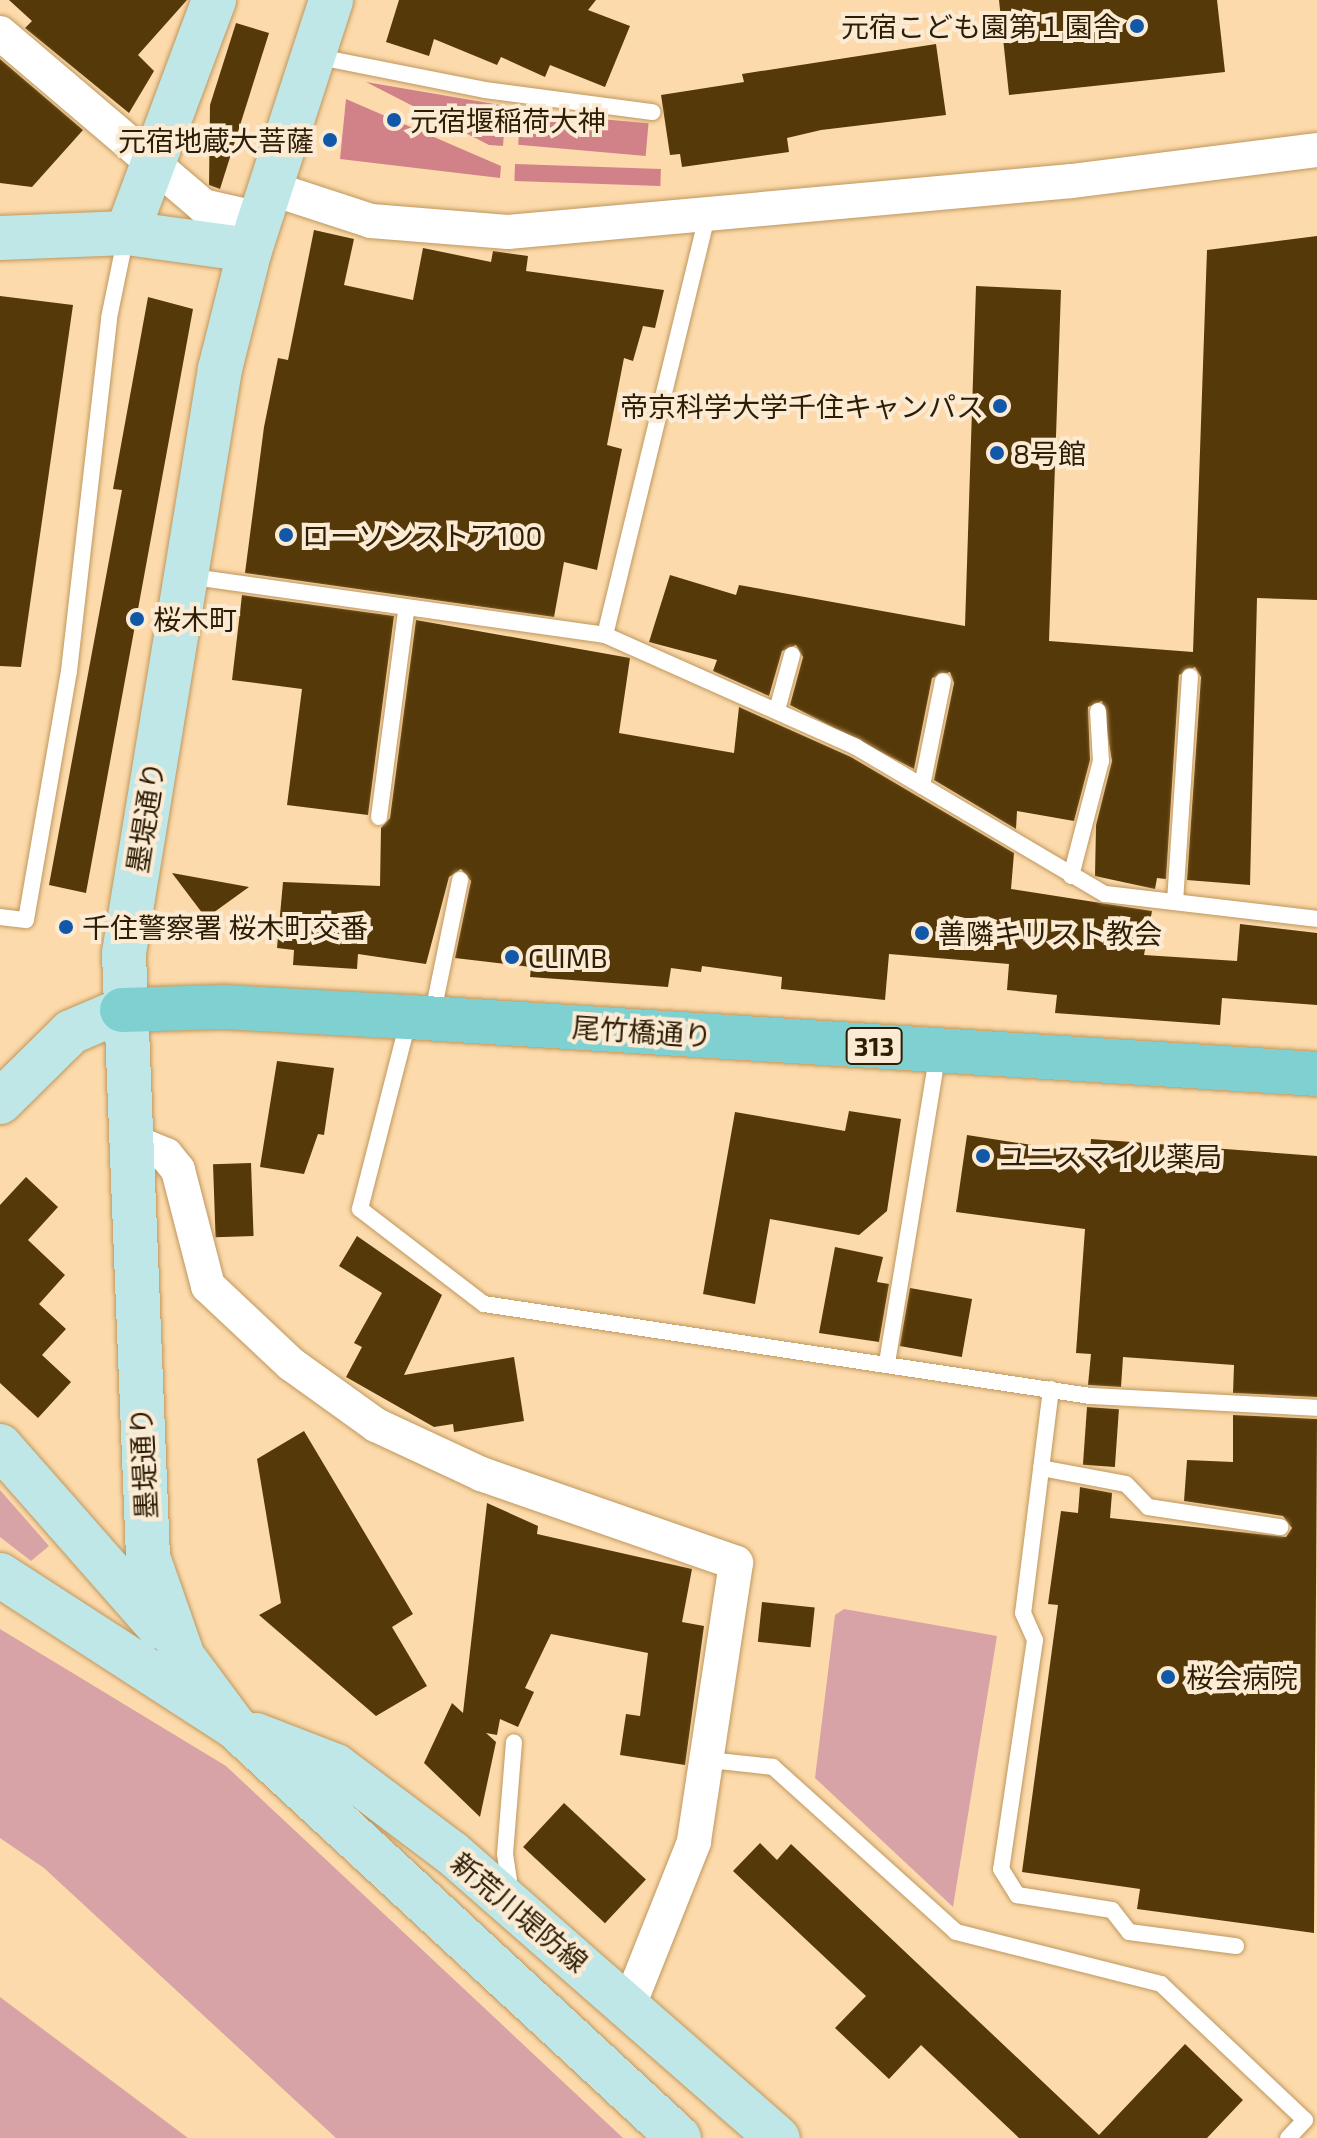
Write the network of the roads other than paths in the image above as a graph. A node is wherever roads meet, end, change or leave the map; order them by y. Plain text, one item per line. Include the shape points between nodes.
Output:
1 (214, 0) edge
2 (331, 0) edge
3 (0, 33) edge
4 (312, 56) junction
5 (653, 112) dead end
6 (1317, 150) edge
7 (151, 162) junction
8 (707, 217) junction
9 (260, 219) junction
10 (127, 233) junction
11 (0, 238) edge
12 (184, 576) junction
13 (406, 611) junction
14 (605, 635) junction
15 (792, 655) dead end
16 (1190, 676) dead end
17 (943, 681) dead end
18 (777, 710) junction
19 (1098, 711) dead end
20 (922, 786) junction
21 (379, 817) dead end
22 (1071, 876) junction
23 (460, 880) dead end
24 (1175, 902) junction
25 (0, 917) edge
26 (1317, 919) edge
27 (122, 1010) junction
28 (420, 1018) junction
29 (939, 1050) junction
30 (1317, 1074) edge
31 (0, 1102) edge
32 (127, 1139) junction
33 (887, 1363) junction
34 (1051, 1389) junction
35 (1317, 1408) edge
36 (0, 1446) edge
37 (1041, 1468) junction
38 (1281, 1527) dead end
39 (0, 1575) edge
40 (183, 1657) junction
41 (235, 1727) junction
42 (514, 1742) dead end
43 (709, 1760) junction
44 (509, 1900) junction
45 (1236, 1946) dead end
46 (629, 2005) junction
47 (1311, 2119) edge
48 (679, 2138) edge
49 (778, 2138) edge
50 (1288, 2138) edge

1 - 7 main road
2 - 4 main road, 墨堤通り
3 - 7 street
4 - 5 lane via 485,90
4 - 9 main road, 墨堤通り
6 - 8 street
7 - 9 street via 203,206
7 - 10 main road
8 - 9 street via 487,231
8 - 14 lane
9 - 10 main road
9 - 12 main road, 墨堤通り
10 - 11 main road
10 - 25 lane via 109,318 69,671 26,920
12 - 13 lane
12 - 27 main road, 墨堤通り via 131,904
13 - 14 lane
13 - 21 lane
14 - 18 lane
15 - 18 lane
16 - 24 lane
17 - 20 lane
18 - 20 lane
19 - 22 lane via 1101,761
20 - 22 lane
22 - 24 lane via 1105,894
23 - 28 lane
24 - 26 lane
27 - 28 main road, 尾竹橋通り / 313 via 223,1007
27 - 31 main road, 尾竹橋通り via 71,1032
27 - 32 main road, 墨堤通り
28 - 29 main road, 尾竹橋通り / 313
28 - 33 lane via 360,1209 484,1304
29 - 30 main road, 尾竹橋通り / 313
29 - 33 lane
32 - 40 main road, 墨堤通り via 148,1557
32 - 43 street via 166,1155 178,1170 208,1286 291,1364 376,1425 481,1474 736,1563
33 - 34 lane
34 - 35 lane
34 - 37 lane
36 - 40 main road
37 - 38 lane via 1126,1484 1148,1507
37 - 45 lane via 1023,1613 1035,1640 1001,1869 1017,1895 1112,1910 1129,1932
39 - 41 main road, 新荒川堤防線
40 - 41 main road, 墨堤通り
41 - 44 main road, 新荒川堤防線 via 336,1766
41 - 48 main road, 新荒川堤防線
42 - 44 lane
43 - 46 street via 694,1842
43 - 47 lane via 773,1767 956,1932 1161,1984
44 - 46 main road, 新荒川堤防線
46 - 49 main road, 新荒川堤防線
47 - 50 lane

